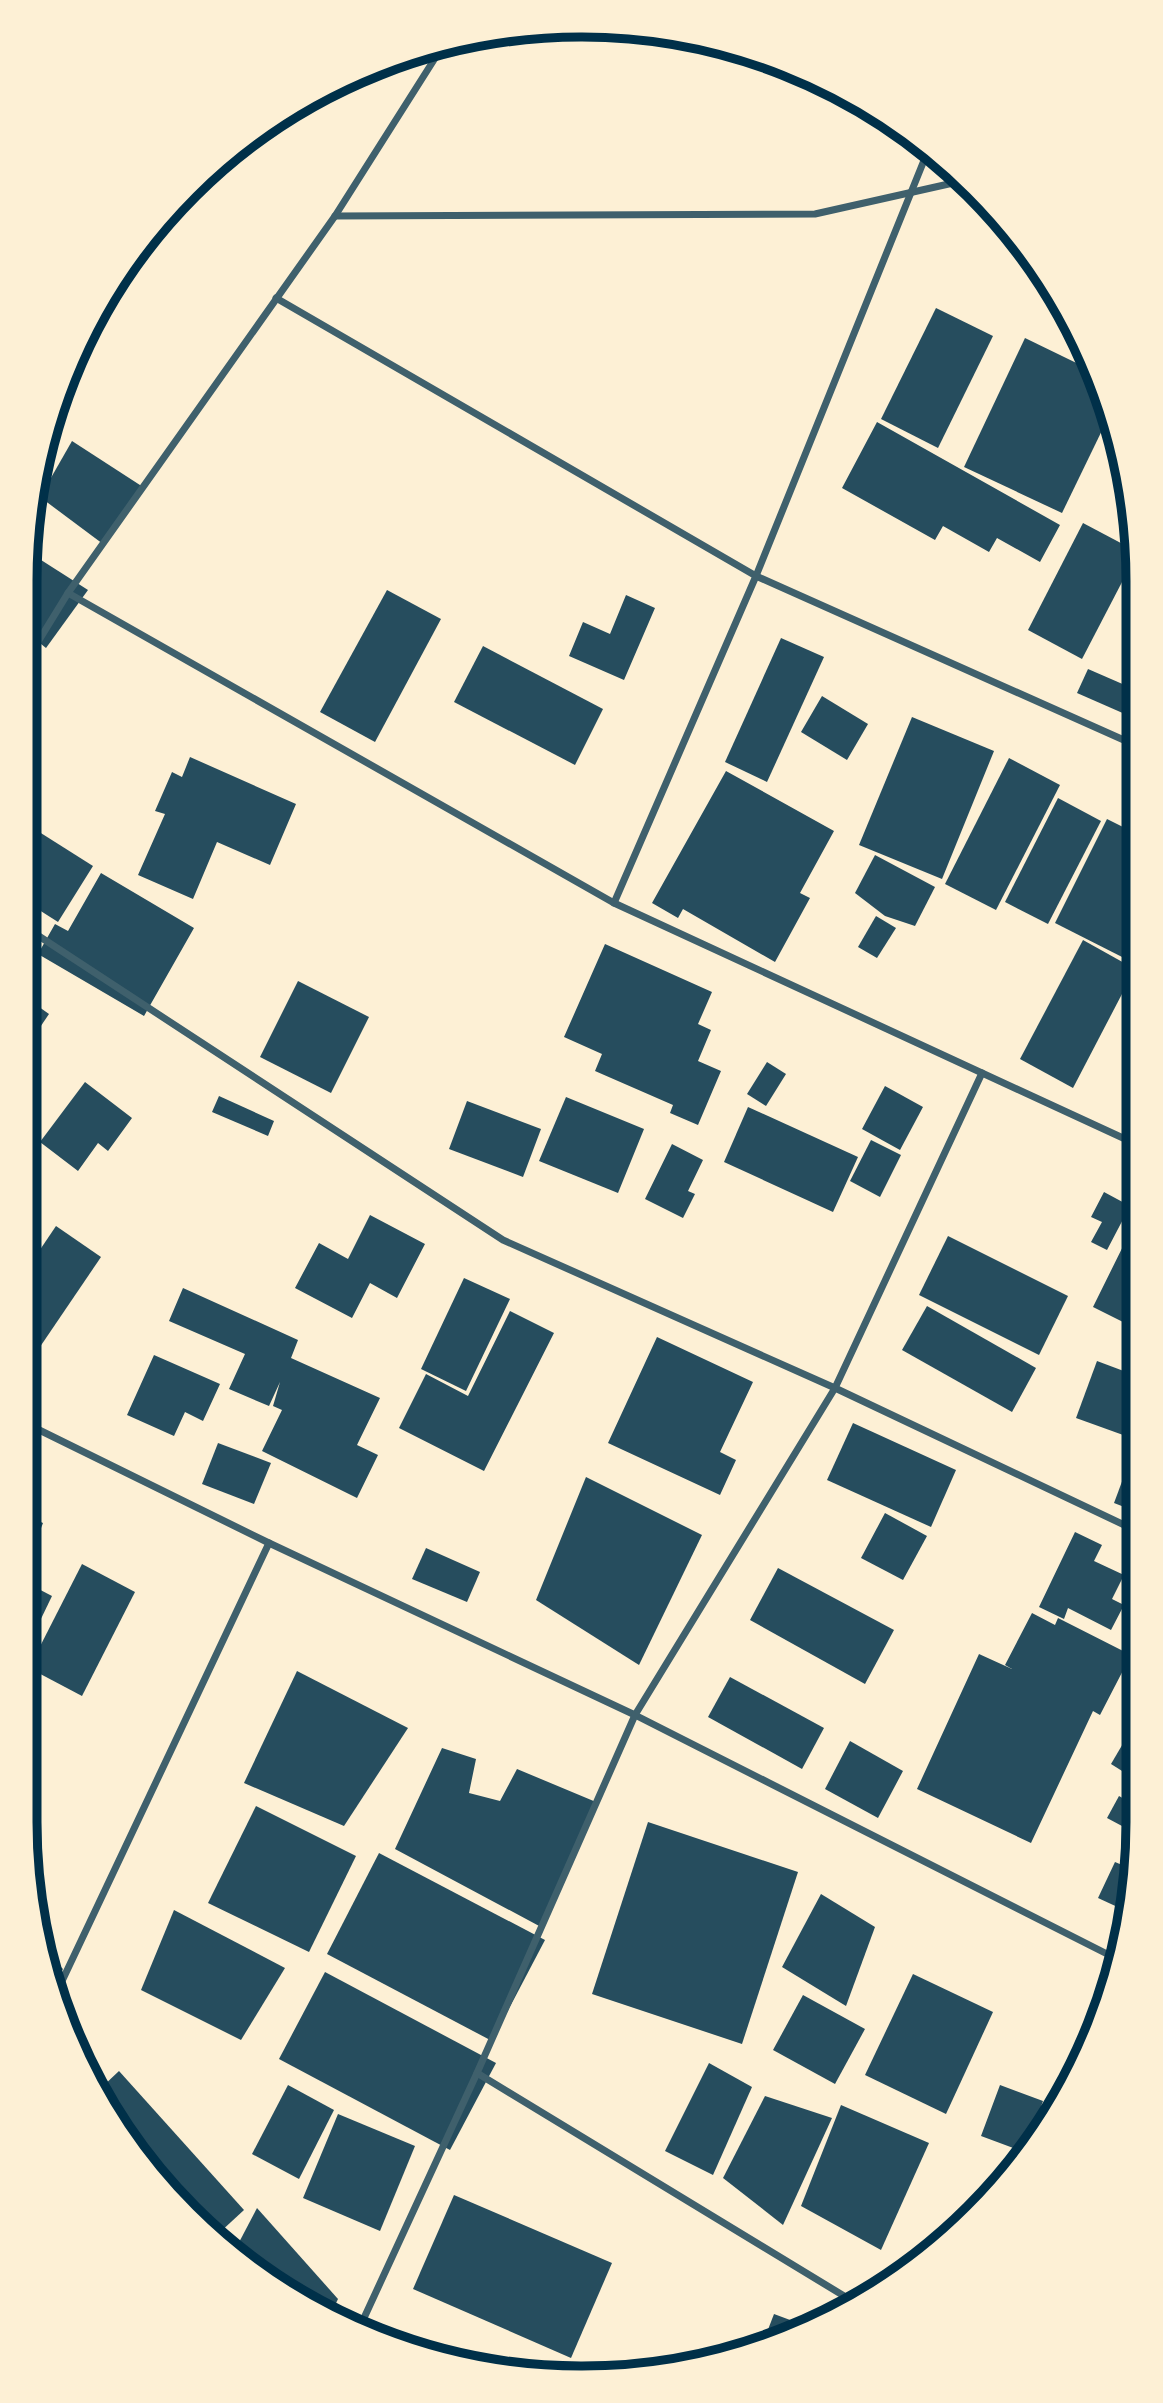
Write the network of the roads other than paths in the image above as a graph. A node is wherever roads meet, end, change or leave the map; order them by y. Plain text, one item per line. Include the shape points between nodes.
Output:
1 (436, 57) edge
2 (925, 159) edge
3 (953, 183) edge
4 (912, 192) junction
5 (335, 216) junction
6 (276, 298) junction
7 (756, 576) junction
8 (68, 593) junction
9 (37, 642) edge
10 (1126, 741) edge
11 (614, 903) junction
12 (37, 936) edge
13 (982, 1073) junction
14 (1126, 1139) edge
15 (835, 1388) junction
16 (37, 1429) edge
17 (1126, 1525) edge
18 (269, 1543) junction
19 (635, 1714) junction
20 (1110, 1954) edge
21 (61, 1982) edge
22 (477, 2073) junction
23 (846, 2297) edge
24 (363, 2320) edge

1 - 5 street
2 - 4 street
3 - 4 street
4 - 5 street via 815,214
4 - 7 street
5 - 6 street
6 - 7 street
6 - 8 street
7 - 10 street
7 - 11 street
8 - 9 street
8 - 11 street
11 - 13 street
12 - 15 street via 503,1240
13 - 14 street
13 - 15 street
15 - 17 street
15 - 19 street
16 - 18 street
18 - 19 street
18 - 21 street
19 - 20 street
19 - 22 street
22 - 23 street
22 - 24 street

